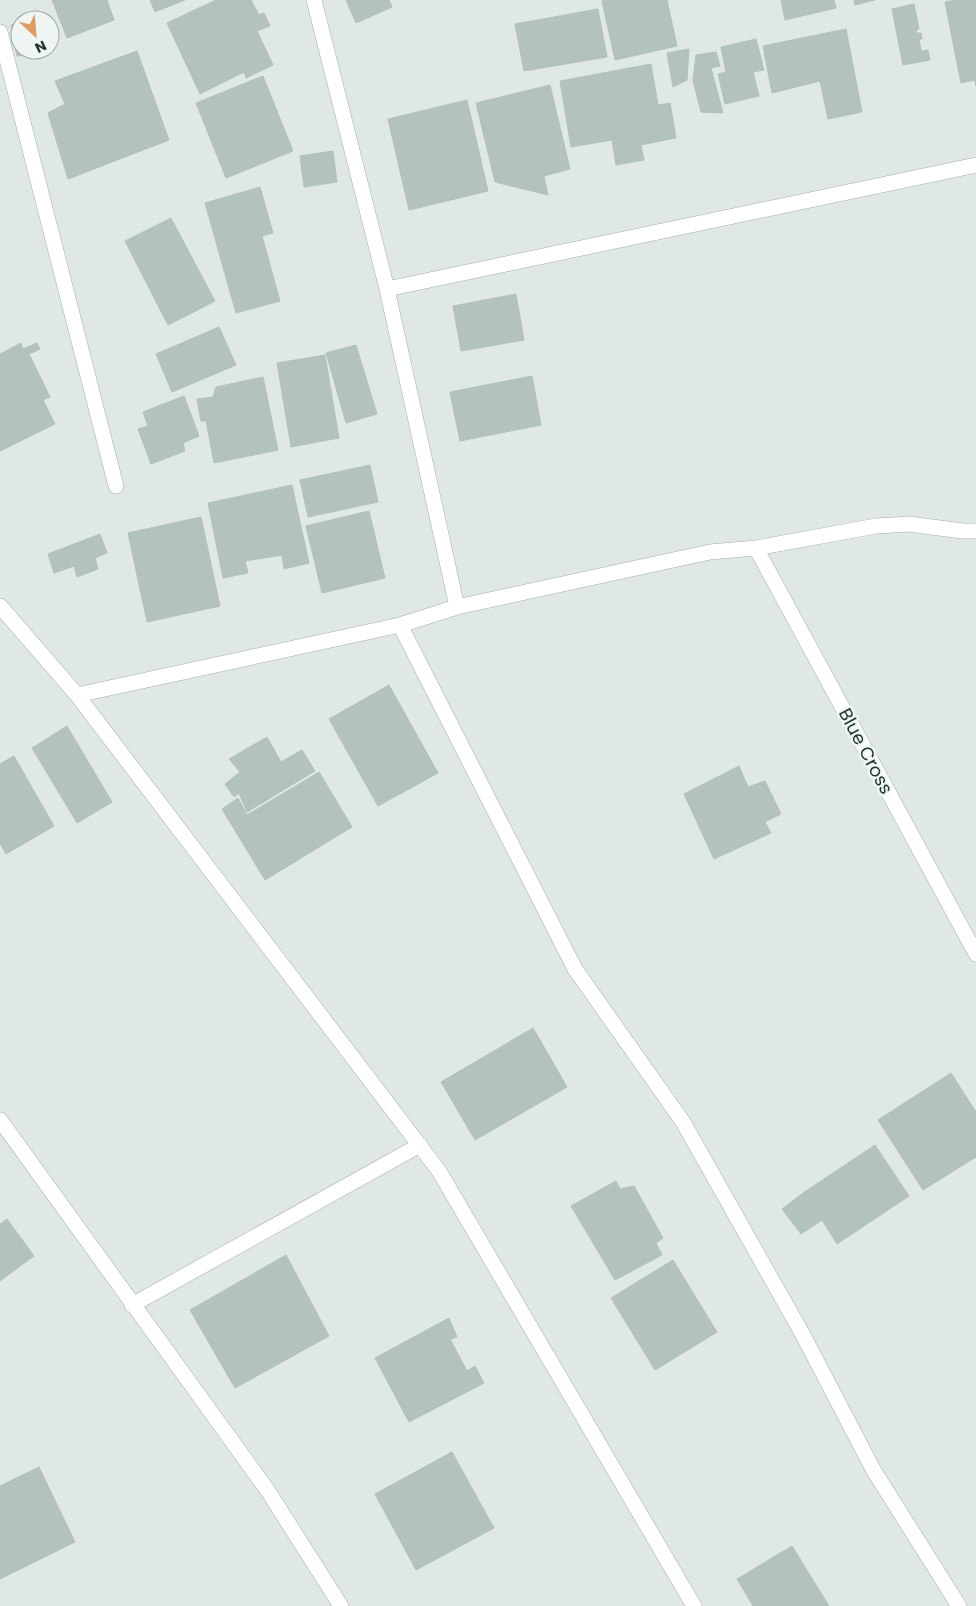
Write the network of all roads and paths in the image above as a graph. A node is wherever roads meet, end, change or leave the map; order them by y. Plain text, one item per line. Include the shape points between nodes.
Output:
1 (314, 0) edge
2 (0, 32) edge
3 (976, 165) edge
4 (387, 289) junction
5 (116, 486) dead end
6 (976, 531) edge
7 (756, 548) junction
8 (0, 606) edge
9 (457, 607) junction
10 (400, 625) junction
11 (77, 695) junction
12 (976, 954) edge
13 (0, 1120) edge
14 (420, 1144) junction
15 (132, 1305) junction
16 (341, 1606) edge
17 (694, 1606) edge
18 (959, 1606) edge

1 - 4 street
2 - 5 street
3 - 4 street
4 - 9 street
6 - 7 street via 909,524 876,526
7 - 9 street via 710,552
7 - 12 street, Blue Cross
8 - 11 street
9 - 10 street
10 - 11 street
10 - 18 street via 575,969 683,1122 803,1335 874,1471
11 - 14 street
13 - 15 street
14 - 15 street
14 - 17 street via 439,1171
15 - 16 street via 268,1491

